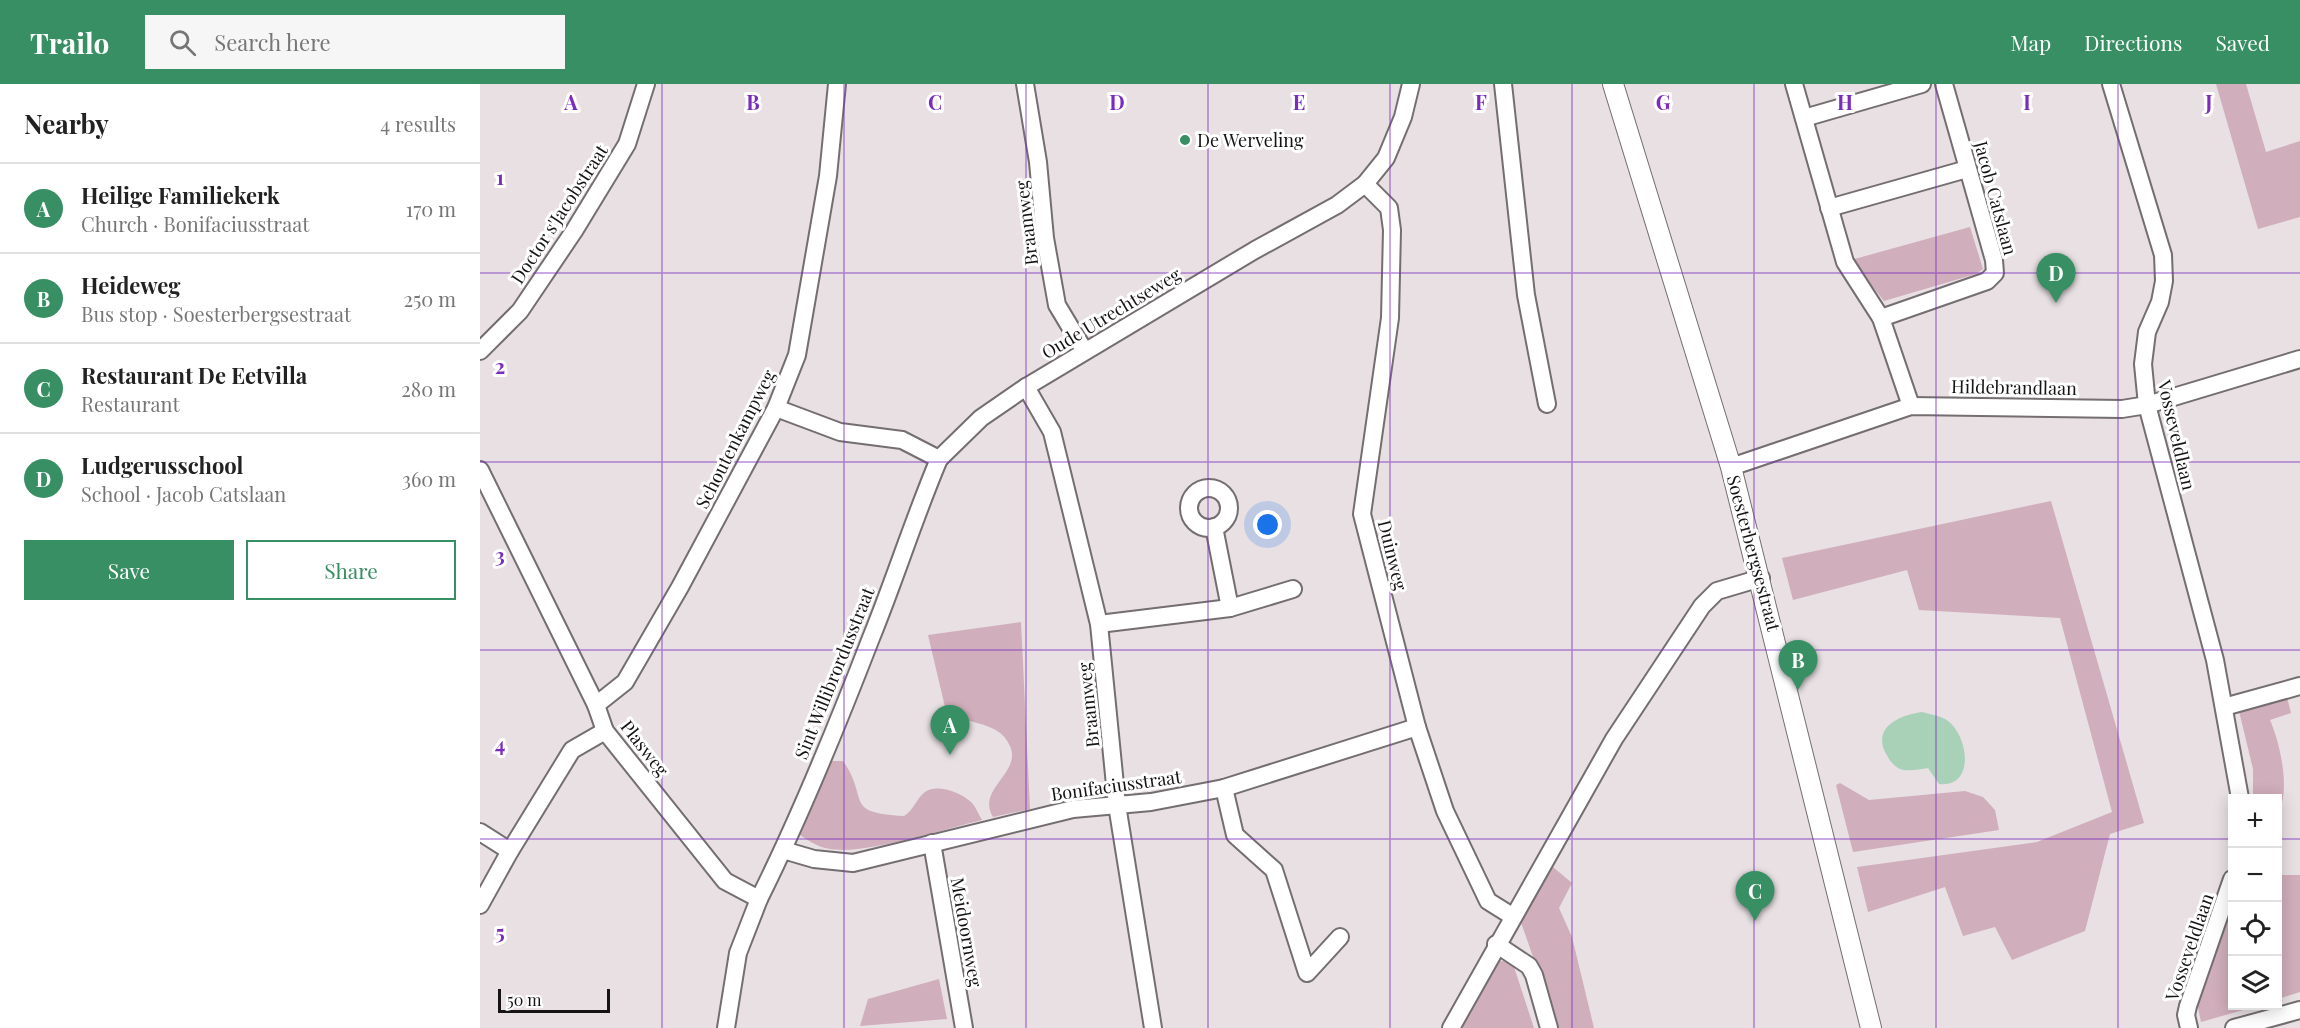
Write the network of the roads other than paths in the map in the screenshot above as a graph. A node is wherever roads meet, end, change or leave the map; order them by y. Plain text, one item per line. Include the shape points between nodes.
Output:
1 (646, 84) edge
2 (837, 84) edge
3 (1024, 84) edge
4 (1411, 84) edge
5 (1503, 84) edge
6 (1613, 84) edge
7 (1794, 84) edge
8 (1922, 84) edge
9 (1944, 84) edge
10 (2111, 84) edge
11 (1804, 118) junction
12 (1967, 169) junction
13 (1365, 184) junction
14 (1829, 208) junction
15 (1881, 318) junction
16 (1084, 350) junction
17 (480, 351) edge
18 (2300, 359) edge
19 (1026, 387) junction
20 (1547, 404) dead end
21 (2147, 405) junction
22 (1911, 406) junction
23 (776, 408) junction
24 (939, 459) junction
25 (1731, 467) junction
26 (480, 470) edge
27 (1214, 527) dead end
28 (1761, 578) junction
29 (1293, 589) dead end
30 (1230, 608) junction
31 (1099, 624) junction
32 (2300, 686) edge
33 (596, 705) junction
34 (2224, 707) junction
35 (1417, 727) junction
36 (605, 731) junction
37 (1224, 788) junction
38 (2239, 794) edge
39 (1117, 805) junction
40 (480, 832) edge
41 (932, 843) junction
42 (783, 850) junction
43 (510, 851) junction
44 (2228, 891) edge
45 (759, 899) junction
46 (480, 904) edge
47 (1512, 916) junction
48 (1340, 938) dead end
49 (1496, 944) junction
50 (2300, 1010) edge
51 (726, 1028) edge
52 (964, 1028) edge
53 (1153, 1028) edge
54 (1450, 1028) edge
55 (1549, 1028) edge
56 (1871, 1028) edge
57 (2189, 1028) edge
58 (2234, 1028) edge

1 - 17 street, Doctor s'Jacobstraat via 627,144 580,221 520,311
2 - 23 street, Schoutenkampweg via 828,176 799,344
3 - 16 street, Braamweg via 1056,305
4 - 13 street, Oude Utrechtseweg via 1386,158
5 - 20 street via 1526,295
6 - 25 main road, Soesterbergsestraat
7 - 11 street
8 - 11 street
9 - 12 street, Jacob Catslaan
10 - 21 street, Vosseveldlaan via 2163,255 2164,281 2147,332 2143,364
11 - 14 street
12 - 14 street
12 - 15 street, Jacob Catslaan via 1995,273 1987,281
13 - 16 street, Oude Utrechtseweg via 1337,205
13 - 35 street, Duinweg via 1389,208 1392,230 1390,318 1362,514
14 - 15 street via 1845,262
15 - 22 street
16 - 19 street, Oude Utrechtseweg
18 - 21 street, Hildebrandlaan
19 - 24 street, Oude Utrechtseweg via 981,418
19 - 31 street, Braamweg via 1052,432
21 - 22 street, Hildebrandlaan via 2122,409
21 - 34 street, Vosseveldlaan
22 - 25 street, Hildebrandlaan
23 - 24 street via 840,432 902,440
23 - 33 street, Schoutenkampweg via 625,682
24 - 42 street, Sint Willibrordusstraat via 914,517 872,638
25 - 28 main road, Soesterbergsestraat
26 - 33 street, Plasweg
27 - 30 street
28 - 47 street via 1717,591 1702,606 1614,739
28 - 56 main road, Soesterbergsestraat
29 - 30 street
30 - 31 street
31 - 39 street, Braamweg
32 - 34 street
33 - 36 street, Plasweg
34 - 38 street, Vosseveldlaan
35 - 37 street, Bonifaciusstraat
35 - 47 street, Duinweg via 1445,811 1488,901
36 - 43 street via 572,750
36 - 45 street, Plasweg via 725,881
37 - 39 street, Bonifaciusstraat
37 - 48 street via 1235,835 1274,870 1307,973
39 - 41 street, Bonifaciusstraat via 1073,809
39 - 53 street, Braamweg
40 - 43 street
41 - 42 street, Bonifaciusstraat via 853,862 814,859
41 - 52 street, Meidoornweg
42 - 45 street, Sint Willibrordusstraat
43 - 46 street
44 - 57 street, Vosseveldlaan via 2188,1006
45 - 51 street via 738,953
47 - 49 street
49 - 54 street
49 - 55 street via 1529,966
50 - 58 street

